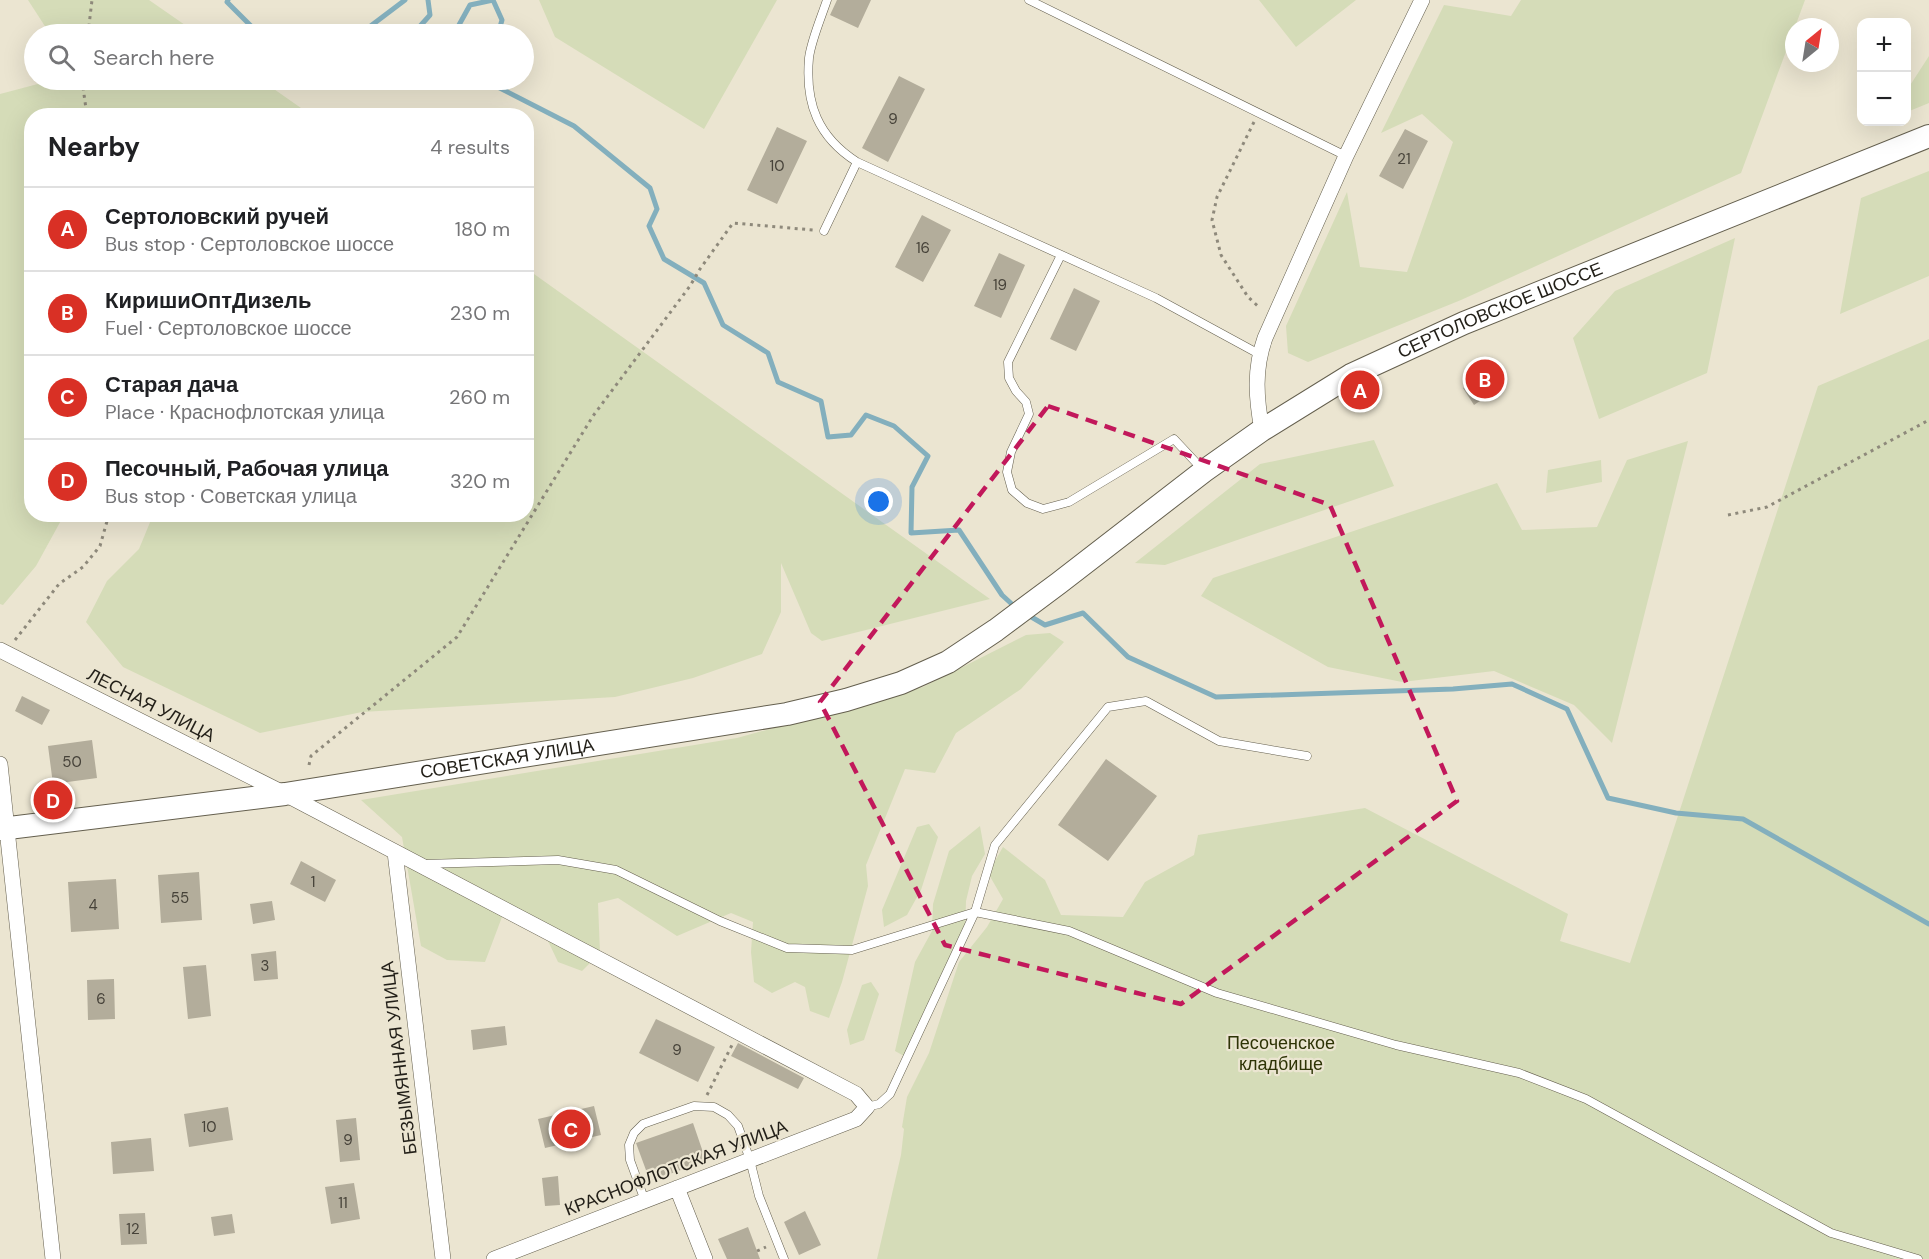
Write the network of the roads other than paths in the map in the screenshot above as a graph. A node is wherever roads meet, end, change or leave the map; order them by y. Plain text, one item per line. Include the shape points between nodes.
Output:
1 (827, 0) edge
2 (1029, 0) edge
3 (1422, 0) edge
4 (1929, 136) edge
5 (1346, 156) junction
6 (857, 162) junction
7 (824, 231) road end
8 (1061, 255) junction
9 (1259, 354) junction
10 (1262, 430) junction
11 (1204, 471) junction
12 (1059, 583) joint
13 (2, 655) edge
14 (1307, 756) dead end
15 (0, 764) edge
16 (285, 794) junction
17 (4, 829) edge
18 (394, 852) junction
19 (418, 864) junction
20 (975, 912) junction
21 (867, 1107) junction
22 (750, 1160) junction
23 (677, 1188) junction
24 (645, 1201) junction
25 (53, 1259) edge
26 (443, 1259) edge
27 (494, 1259) edge
28 (705, 1259) edge
29 (784, 1259) edge
30 (1918, 1259) edge

1 - 6 lane via 809,57 810,99 821,127 840,151
2 - 5 lane
3 - 5 street
4 - 10 main road, СЕРТОЛОВСКОЕ ШОССЕ via 1439,334 1352,375
5 - 9 street
6 - 7 lane
6 - 8 lane
8 - 9 lane via 1156,298
8 - 11 lane via 1008,362 1008,378 1026,402 1029,414 1011,452 1007,472 1012,490 1027,503 1043,509 1069,502 1174,440
9 - 10 street via 1256,385
10 - 11 main road, СЕРТОЛОВСКОЕ ШОССЕ
11 - 12 main road, СЕРТОЛОВСКОЕ ШОССЕ
12 - 16 main road, СОВЕТСКАЯ УЛИЦА via 948,662 846,700 787,714
13 - 16 street, ЛЕСНАЯ УЛИЦА
14 - 20 lane via 1219,741 1146,701 1108,707 995,845
15 - 17 street
16 - 17 main road, СОВЕТСКАЯ УЛИЦА
16 - 18 street, ЛЕСНАЯ УЛИЦА
17 - 25 street
18 - 19 street, ЛЕСНАЯ УЛИЦА
18 - 26 street, БЕЗЫМЯННАЯ УЛИЦА
19 - 20 lane via 558,860 616,870 720,921 787,948 852,950
19 - 21 street, ЛЕСНАЯ УЛИЦА via 856,1094
20 - 21 lane via 890,1094 879,1104
20 - 30 lane via 1069,931 1218,993 1396,1045 1519,1073 1586,1099 1831,1233
21 - 22 street, КРАСНОФЛОТСКАЯ УЛИЦА via 856,1119
22 - 23 street, КРАСНОФЛОТСКАЯ УЛИЦА
22 - 24 lane via 738,1126 714,1107 694,1107 643,1124 634,1132 629,1145 630,1160
22 - 29 lane via 759,1197
23 - 24 street, КРАСНОФЛОТСКАЯ УЛИЦА
23 - 28 street
24 - 27 street, КРАСНОФЛОТСКАЯ УЛИЦА

